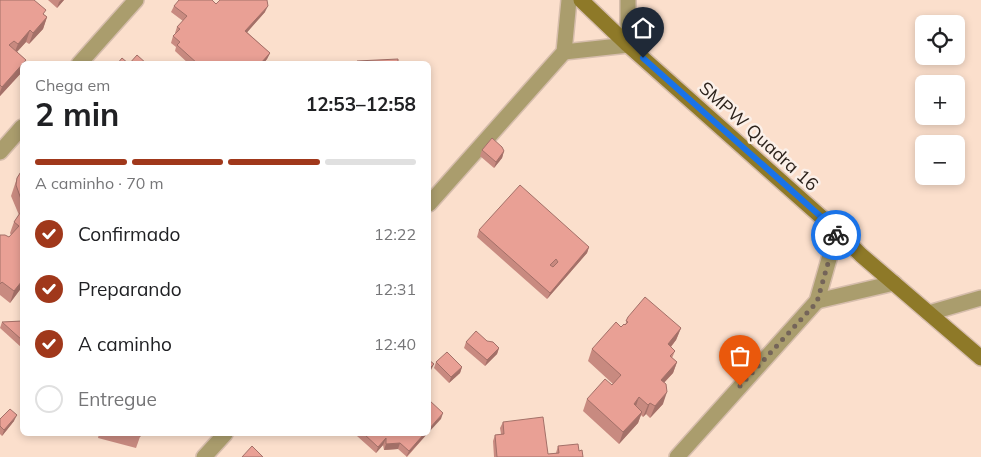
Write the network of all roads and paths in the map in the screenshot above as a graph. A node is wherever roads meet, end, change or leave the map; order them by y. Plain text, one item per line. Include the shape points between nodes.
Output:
1 (136, 0) edge
2 (569, 0) edge
3 (581, 0) edge
4 (628, 0) edge
5 (628, 45) junction
6 (564, 52) junction
7 (82, 61) edge
8 (20, 129) edge
9 (0, 152) edge
10 (431, 202) edge
11 (837, 231) junction
12 (894, 283) junction
13 (981, 298) edge
14 (817, 302) junction
15 (929, 313) junction
16 (981, 358) edge
17 (223, 436) edge
18 (204, 457) edge
19 (677, 457) edge

1 - 7 street
2 - 6 street
3 - 5 street, SMPW Quadra 16
4 - 5 street
5 - 6 street
5 - 11 street, SMPW Quadra 16
6 - 10 street
8 - 9 street
11 - 12 street, SMPW Quadra 16
11 - 14 street
12 - 14 street
12 - 15 street, SMPW Quadra 16
13 - 15 street
14 - 19 street
15 - 16 street, SMPW Quadra 16
17 - 18 street

